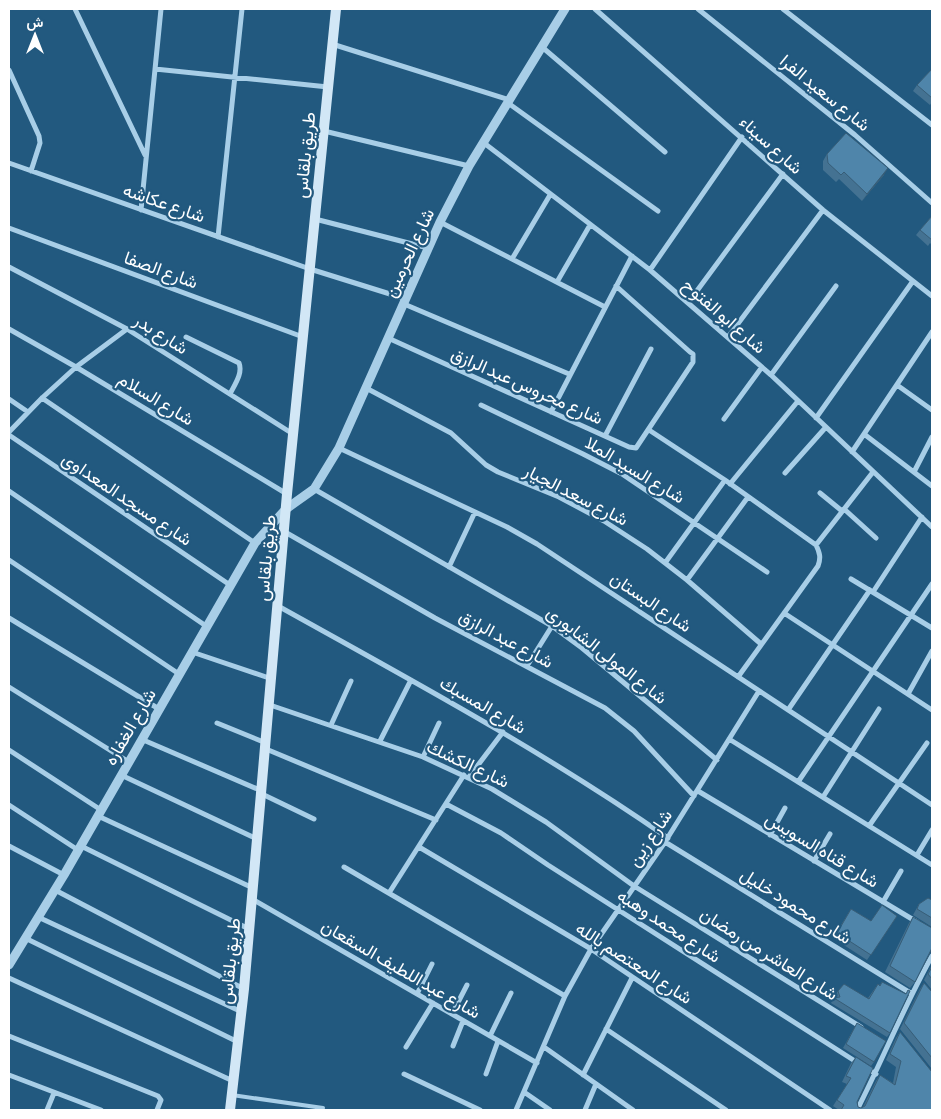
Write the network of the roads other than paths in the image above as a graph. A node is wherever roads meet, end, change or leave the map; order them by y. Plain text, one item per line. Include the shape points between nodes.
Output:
1 (75, 9) edge
2 (161, 9) edge
3 (242, 9) edge
4 (336, 9) edge
5 (565, 9) edge
6 (595, 9) edge
7 (698, 9) edge
8 (783, 9) edge
9 (332, 44) junction
10 (542, 47) junction
11 (155, 69) junction
12 (9, 70) edge
13 (235, 78) junction
14 (11, 79) edge
15 (328, 87) junction
16 (509, 101) junction
17 (932, 125) edge
18 (324, 131) junction
19 (742, 137) junction
20 (484, 143) junction
21 (665, 152) dead end
22 (146, 157) junction
23 (9, 163) edge
24 (469, 166) junction
25 (32, 171) junction
26 (783, 174) junction
27 (550, 195) junction
28 (932, 203) edge
29 (141, 210) junction
30 (823, 210) junction
31 (658, 212) dead end
32 (315, 219) junction
33 (440, 222) junction
34 (590, 225) junction
35 (9, 228) edge
36 (218, 237) junction
37 (428, 248) junction
38 (632, 256) junction
39 (512, 259) junction
40 (9, 267) edge
41 (310, 269) junction
42 (650, 270) junction
43 (913, 281) junction
44 (557, 282) junction
45 (616, 286) junction
46 (836, 286) dead end
47 (932, 296) edge
48 (405, 301) junction
49 (688, 302) junction
50 (605, 307) junction
51 (9, 329) edge
52 (127, 329) junction
53 (932, 332) edge
54 (186, 337) dead end
55 (303, 337) junction
56 (728, 337) junction
57 (388, 338) junction
58 (651, 349) dead end
59 (76, 367) junction
60 (762, 367) junction
61 (570, 374) junction
62 (771, 375) junction
63 (897, 385) junction
64 (366, 388) junction
65 (230, 394) junction
66 (42, 398) junction
67 (9, 399) edge
68 (798, 400) junction
69 (481, 405) dead end
70 (932, 410) edge
71 (28, 412) junction
72 (551, 412) junction
73 (724, 418) dead end
74 (816, 418) junction
75 (826, 427) junction
76 (648, 430) junction
77 (9, 433) edge
78 (294, 434) junction
79 (864, 434) junction
80 (605, 436) junction
81 (932, 437) edge
82 (339, 448) junction
83 (852, 452) junction
84 (873, 472) junction
85 (914, 472) junction
86 (785, 473) dead end
87 (724, 480) junction
88 (730, 484) junction
89 (932, 486) edge
90 (314, 489) junction
91 (9, 491) edge
92 (820, 493) dead end
93 (287, 494) junction
94 (748, 497) junction
95 (286, 509) junction
96 (843, 510) junction
97 (475, 512) junction
98 (922, 517) junction
99 (694, 522) junction
100 (932, 527) edge
101 (285, 532) junction
102 (718, 538) junction
103 (876, 538) dead end
104 (255, 543) junction
105 (816, 545) junction
106 (9, 560) edge
107 (665, 563) junction
108 (449, 567) junction
109 (767, 572) dead end
110 (851, 579) dead end
111 (687, 580) junction
112 (932, 584) edge
113 (230, 585) junction
114 (872, 591) junction
115 (278, 606) junction
116 (784, 613) junction
117 (911, 616) junction
118 (9, 618) edge
119 (206, 626) junction
120 (552, 626) junction
121 (932, 628) edge
122 (762, 644) junction
123 (833, 645) junction
124 (932, 651) edge
125 (192, 652) junction
126 (527, 666) junction
127 (873, 671) junction
128 (179, 674) junction
129 (738, 677) junction
130 (272, 679) junction
131 (411, 680) junction
132 (350, 681) dead end
133 (9, 687) edge
134 (759, 691) junction
135 (908, 694) junction
136 (270, 705) junction
137 (159, 709) junction
138 (879, 709) dead end
139 (788, 710) junction
140 (932, 710) edge
141 (217, 723) dead end
142 (439, 723) dead end
143 (331, 726) junction
144 (503, 732) junction
145 (829, 737) junction
146 (142, 739) junction
147 (729, 739) junction
148 (380, 741) junction
149 (927, 742) dead end
150 (266, 746) junction
151 (9, 750) edge
152 (851, 752) junction
153 (423, 757) junction
154 (717, 760) junction
155 (129, 762) junction
156 (121, 775) junction
157 (467, 776) junction
158 (798, 782) junction
159 (899, 783) junction
160 (262, 793) junction
161 (696, 794) junction
162 (823, 797) junction
163 (446, 804) junction
164 (9, 806) edge
165 (932, 806) edge
166 (786, 808) dead end
167 (100, 813) junction
168 (314, 819) dead end
169 (436, 820) junction
170 (870, 826) junction
171 (932, 830) edge
172 (770, 834) junction
173 (830, 834) dead end
174 (258, 839) junction
175 (667, 840) junction
176 (9, 846) edge
177 (419, 846) junction
178 (79, 848) junction
179 (916, 855) junction
180 (814, 861) junction
181 (932, 865) edge
182 (344, 867) dead end
183 (901, 872) dead end
184 (64, 875) junction
185 (634, 886) junction
186 (253, 888) junction
187 (55, 890) junction
188 (389, 893) junction
189 (252, 899) junction
190 (883, 902) junction
191 (618, 910) junction
192 (38, 917) junction
193 (924, 927) edge
194 (250, 929) junction
195 (25, 938) junction
196 (591, 949) junction
197 (13, 951) edge
198 (932, 956) edge
199 (432, 964) dead end
200 (9, 965) edge
201 (9, 978) edge
202 (632, 978) junction
203 (918, 980) junction
204 (467, 985) dead end
205 (923, 986) edge
206 (244, 989) junction
207 (511, 993) dead end
208 (417, 994) junction
209 (912, 994) junction
210 (565, 996) junction
211 (433, 1003) junction
212 (242, 1012) junction
213 (452, 1014) junction
214 (463, 1021) junction
215 (606, 1029) junction
216 (863, 1029) edge
217 (895, 1030) junction
218 (9, 1036) edge
219 (490, 1036) junction
220 (901, 1038) edge
221 (880, 1039) edge
222 (498, 1041) junction
223 (238, 1042) junction
224 (889, 1044) junction
225 (453, 1046) dead end
226 (406, 1047) dead end
227 (544, 1047) junction
228 (537, 1063) junction
229 (404, 1074) dead end
230 (486, 1074) dead end
231 (876, 1074) junction
232 (9, 1075) edge
233 (583, 1075) junction
234 (233, 1081) junction
235 (596, 1084) junction
236 (524, 1092) junction
237 (54, 1093) junction
238 (232, 1095) junction
239 (158, 1108) edge
240 (323, 1108) dead end
241 (47, 1110) edge
242 (99, 1110) edge
243 (230, 1110) edge
244 (480, 1110) edge
245 (516, 1110) edge
246 (550, 1110) edge
247 (585, 1110) edge
248 (633, 1110) edge
249 (726, 1110) edge
250 (830, 1110) edge
251 (857, 1110) edge

1 - 22 street
2 - 11 street
3 - 13 street
4 - 9 main road, طريق بلقاس
5 - 10 street, شارع الحرمين
6 - 19 street, شارع سيناء
7 - 28 street, شارع سعيد الفرا via 855,135
8 - 17 street
9 - 15 main road, طريق بلقاس
9 - 16 street
10 - 16 street, شارع الحرمين
10 - 21 street
11 - 13 street
11 - 22 street
12 - 14 street
13 - 15 street
13 - 36 street
14 - 25 street via 39,136
15 - 18 main road, طريق بلقاس
16 - 20 street, شارع الحرمين
16 - 31 street
18 - 24 street
18 - 32 main road, طريق بلقاس
19 - 26 street, شارع سيناء
19 - 42 street
20 - 24 street, شارع الحرمين
20 - 27 street, شارع ابو الفتوح
22 - 29 street
23 - 25 street, شارع عكاشه
24 - 33 street, شارع الحرمين
25 - 29 street, شارع عكاشه
26 - 30 street, شارع سيناء
26 - 49 street
27 - 34 street, شارع ابو الفتوح
27 - 39 street
29 - 36 street, شارع عكاشه
30 - 43 street, شارع سيناء
30 - 56 street
32 - 37 street
32 - 41 main road, طريق بلقاس
33 - 37 street, شارع الحرمين
33 - 39 street
34 - 38 street, شارع ابو الفتوح
34 - 44 street
35 - 55 street, شارع الصفا
36 - 41 street, شارع عكاشه
37 - 48 street, شارع الحرمين
38 - 42 street, شارع ابو الفتوح
38 - 45 street
39 - 44 street
40 - 52 street, شارع بدر
41 - 48 street, شارع عكاشه
41 - 55 main road, طريق بلقاس
42 - 49 street, شارع ابو الفتوح
43 - 47 street, شارع سيناء
43 - 74 street
44 - 50 street
45 - 50 street
45 - 76 street, شارع محروس عبد الرازق via 693,354 693,362
46 - 62 street
48 - 57 street, شارع الحرمين
48 - 61 street, شارع عكاشه
49 - 56 street, شارع ابو الفتوح
50 - 61 street
51 - 59 street, شارع السلام
52 - 59 street
52 - 65 street, شارع بدر
53 - 63 street
54 - 65 street via 239,363 240,373
55 - 78 main road, طريق بلقاس
56 - 60 street, شارع ابو الفتوح
57 - 64 street, شارع الحرمين
57 - 72 street, شارع محروس عبد الرازق
58 - 80 street
59 - 66 street
59 - 93 street, شارع السلام
60 - 62 street, شارع ابو الفتوح
60 - 73 street
61 - 72 street
62 - 68 street, شارع ابو الفتوح
63 - 70 street
63 - 79 street
64 - 82 street, شارع الحرمين
64 - 107 street, شارع سعد الجيار via 451,433 486,465 604,521
65 - 78 street, شارع بدر
66 - 71 street
66 - 104 street
67 - 71 street
68 - 74 street, شارع ابو الفتوح
68 - 88 street
69 - 99 street, شارع السيد الملا via 610,467
71 - 77 street
72 - 80 street, شارع محروس عبد الرازق
74 - 75 street, شارع ابو الفتوح
75 - 83 street, شارع ابو الفتوح
75 - 86 street
76 - 80 street, شارع محروس عبد الرازق via 636,448
76 - 87 street
77 - 113 street, شارع مسجد المعداوى
78 - 93 main road, طريق بلقاس
79 - 83 street
79 - 85 street
81 - 85 street
82 - 90 street, شارع الحرمين
82 - 97 street, شارع البستان
83 - 84 street, شارع ابو الفتوح
84 - 96 street
84 - 98 street, شارع ابو الفتوح
85 - 89 street
87 - 88 street
87 - 99 street
88 - 94 street
90 - 95 street, شارع الحرمين
90 - 108 street, شارع المولى الشابورى
91 - 119 street
92 - 96 street
93 - 95 main road, طريق بلقاس
94 - 102 street
94 - 105 street
95 - 101 main road, طريق بلقاس
95 - 104 street, شارع الغفاره
96 - 103 street
96 - 105 street
97 - 108 street
97 - 129 street, شارع البستان via 566,562
98 - 100 street, شارع ابو الفتوح
98 - 114 street
99 - 102 street, شارع السيد الملا
99 - 107 street
101 - 115 main road, طريق بلقاس
101 - 126 street, شارع عبد الرازق via 435,618
102 - 109 street, شارع السيد الملا
102 - 111 street
104 - 113 street, شارع الغفاره
105 - 116 street via 821,559 818,566
106 - 128 street
107 - 111 street, شارع سعد الجيار
108 - 120 street, شارع المولى الشابورى
110 - 114 street
111 - 122 street, شارع سعد الجيار
112 - 117 street
113 - 119 street, شارع الغفاره
114 - 117 street
114 - 123 street
115 - 130 main road, طريق بلقاس
115 - 131 street, شارع المسبك
116 - 122 street
116 - 123 street
117 - 121 street
117 - 127 street
118 - 137 street
119 - 125 street, شارع الغفاره
120 - 126 street
120 - 154 street, شارع المولى الشابورى
122 - 129 street
123 - 127 street
123 - 139 street
124 - 135 street
125 - 128 street, شارع الغفاره
125 - 130 street
126 - 161 street, شارع عبد الرازق via 590,699 620,719
127 - 135 street
127 - 145 street
128 - 137 street, شارع الغفاره
129 - 134 street, شارع البستان
130 - 136 main road, طريق بلقاس
131 - 144 street, شارع المسبك
131 - 148 street
132 - 143 street
133 - 155 street
134 - 139 street, شارع البستان
134 - 147 street, شارع زين
135 - 140 street
136 - 143 street, شارع الكشك
136 - 150 main road, طريق بلقاس
137 - 146 street, شارع الغفاره
138 - 152 street
139 - 145 street, شارع البستان
141 - 150 street
142 - 153 street
143 - 148 street, شارع الكشك
144 - 157 street
144 - 175 street, شارع المسبك via 589,784
145 - 152 street, شارع البستان
145 - 158 street
146 - 155 street, شارع الغفاره
146 - 160 street
147 - 154 street, شارع زين
147 - 158 street
148 - 153 street, شارع الكشك
149 - 159 street
150 - 160 main road, طريق بلقاس
150 - 169 street
151 - 167 street
152 - 159 street, شارع البستان
152 - 162 street
153 - 157 street, شارع الكشك
154 - 161 street, شارع زين
155 - 156 street, شارع الغفاره
156 - 167 street, شارع الغفاره
156 - 174 street
157 - 163 street
157 - 185 street, شارع الكشك via 546,822
158 - 162 street
159 - 165 street, شارع البستان
159 - 170 street
160 - 168 street
160 - 174 main road, طريق بلقاس
161 - 172 street, شارع قناه السويس
161 - 175 street, شارع زين
162 - 170 street
163 - 169 street
163 - 191 street, شارع محمد وهبه via 501,833
164 - 178 street
166 - 172 street
167 - 178 street, شارع الغفاره
167 - 186 street
169 - 177 street
170 - 179 street
171 - 179 street
172 - 180 street, شارع قناه السويس
173 - 180 street
174 - 186 main road, طريق بلقاس
175 - 185 street, شارع زين
175 - 209 street, شارع محمود خليل
176 - 184 street
177 - 188 street
177 - 196 street, شارع المعتصم بالله
178 - 184 street, شارع الغفاره
178 - 194 street
179 - 181 street
180 - 190 street, شارع قناه السويس
182 - 188 street
183 - 190 street
184 - 187 street, شارع الغفاره
185 - 191 street, شارع زين
185 - 216 street, شارع العاشر من رمضان
186 - 189 main road, طريق بلقاس
187 - 192 street, شارع الغفاره
187 - 206 street
188 - 210 street
189 - 194 main road, طريق بلقاس
189 - 208 street, شارع عبد اللطيف السقعان
190 - 193 street, شارع قناه السويس
191 - 196 street, شارع زين
191 - 231 street, شارع محمد وهبه
192 - 195 street, شارع الغفاره
192 - 212 street
194 - 206 main road, طريق بلقاس
195 - 197 street, شارع الغفاره
195 - 223 street
196 - 202 street, شارع المعتصم بالله
196 - 210 street, شارع زين
197 - 200 street, شارع الغفاره
198 - 203 street
199 - 208 street
201 - 234 street
202 - 215 street
202 - 250 street, شارع المعتصم بالله
203 - 205 street
203 - 209 street
204 - 213 street
206 - 212 main road, طريق بلقاس
207 - 219 street
208 - 211 street, شارع عبد اللطيف السقعان
209 - 217 street
210 - 227 street, شارع زين
211 - 213 street, شارع عبد اللطيف السقعان
211 - 226 street
212 - 223 main road, طريق بلقاس
213 - 214 street, شارع عبد اللطيف السقعان
214 - 219 street, شارع عبد اللطيف السقعان
214 - 225 street
215 - 233 street
215 - 249 street
217 - 220 street
217 - 224 street
218 - 239 street via 158,1096 161,1100
219 - 222 street, شارع عبد اللطيف السقعان
221 - 224 street
222 - 228 street, شارع عبد اللطيف السقعان
222 - 230 street
223 - 234 main road, طريق بلقاس
224 - 231 street
227 - 228 street, شارع زين
227 - 233 street
228 - 236 street, شارع زين
229 - 244 street
231 - 251 street
232 - 237 street
233 - 235 street
234 - 238 main road, طريق بلقاس
235 - 247 street
235 - 248 street
236 - 245 street, شارع زين
236 - 246 street
237 - 241 street
237 - 242 street
238 - 240 lane
238 - 243 main road, طريق بلقاس

